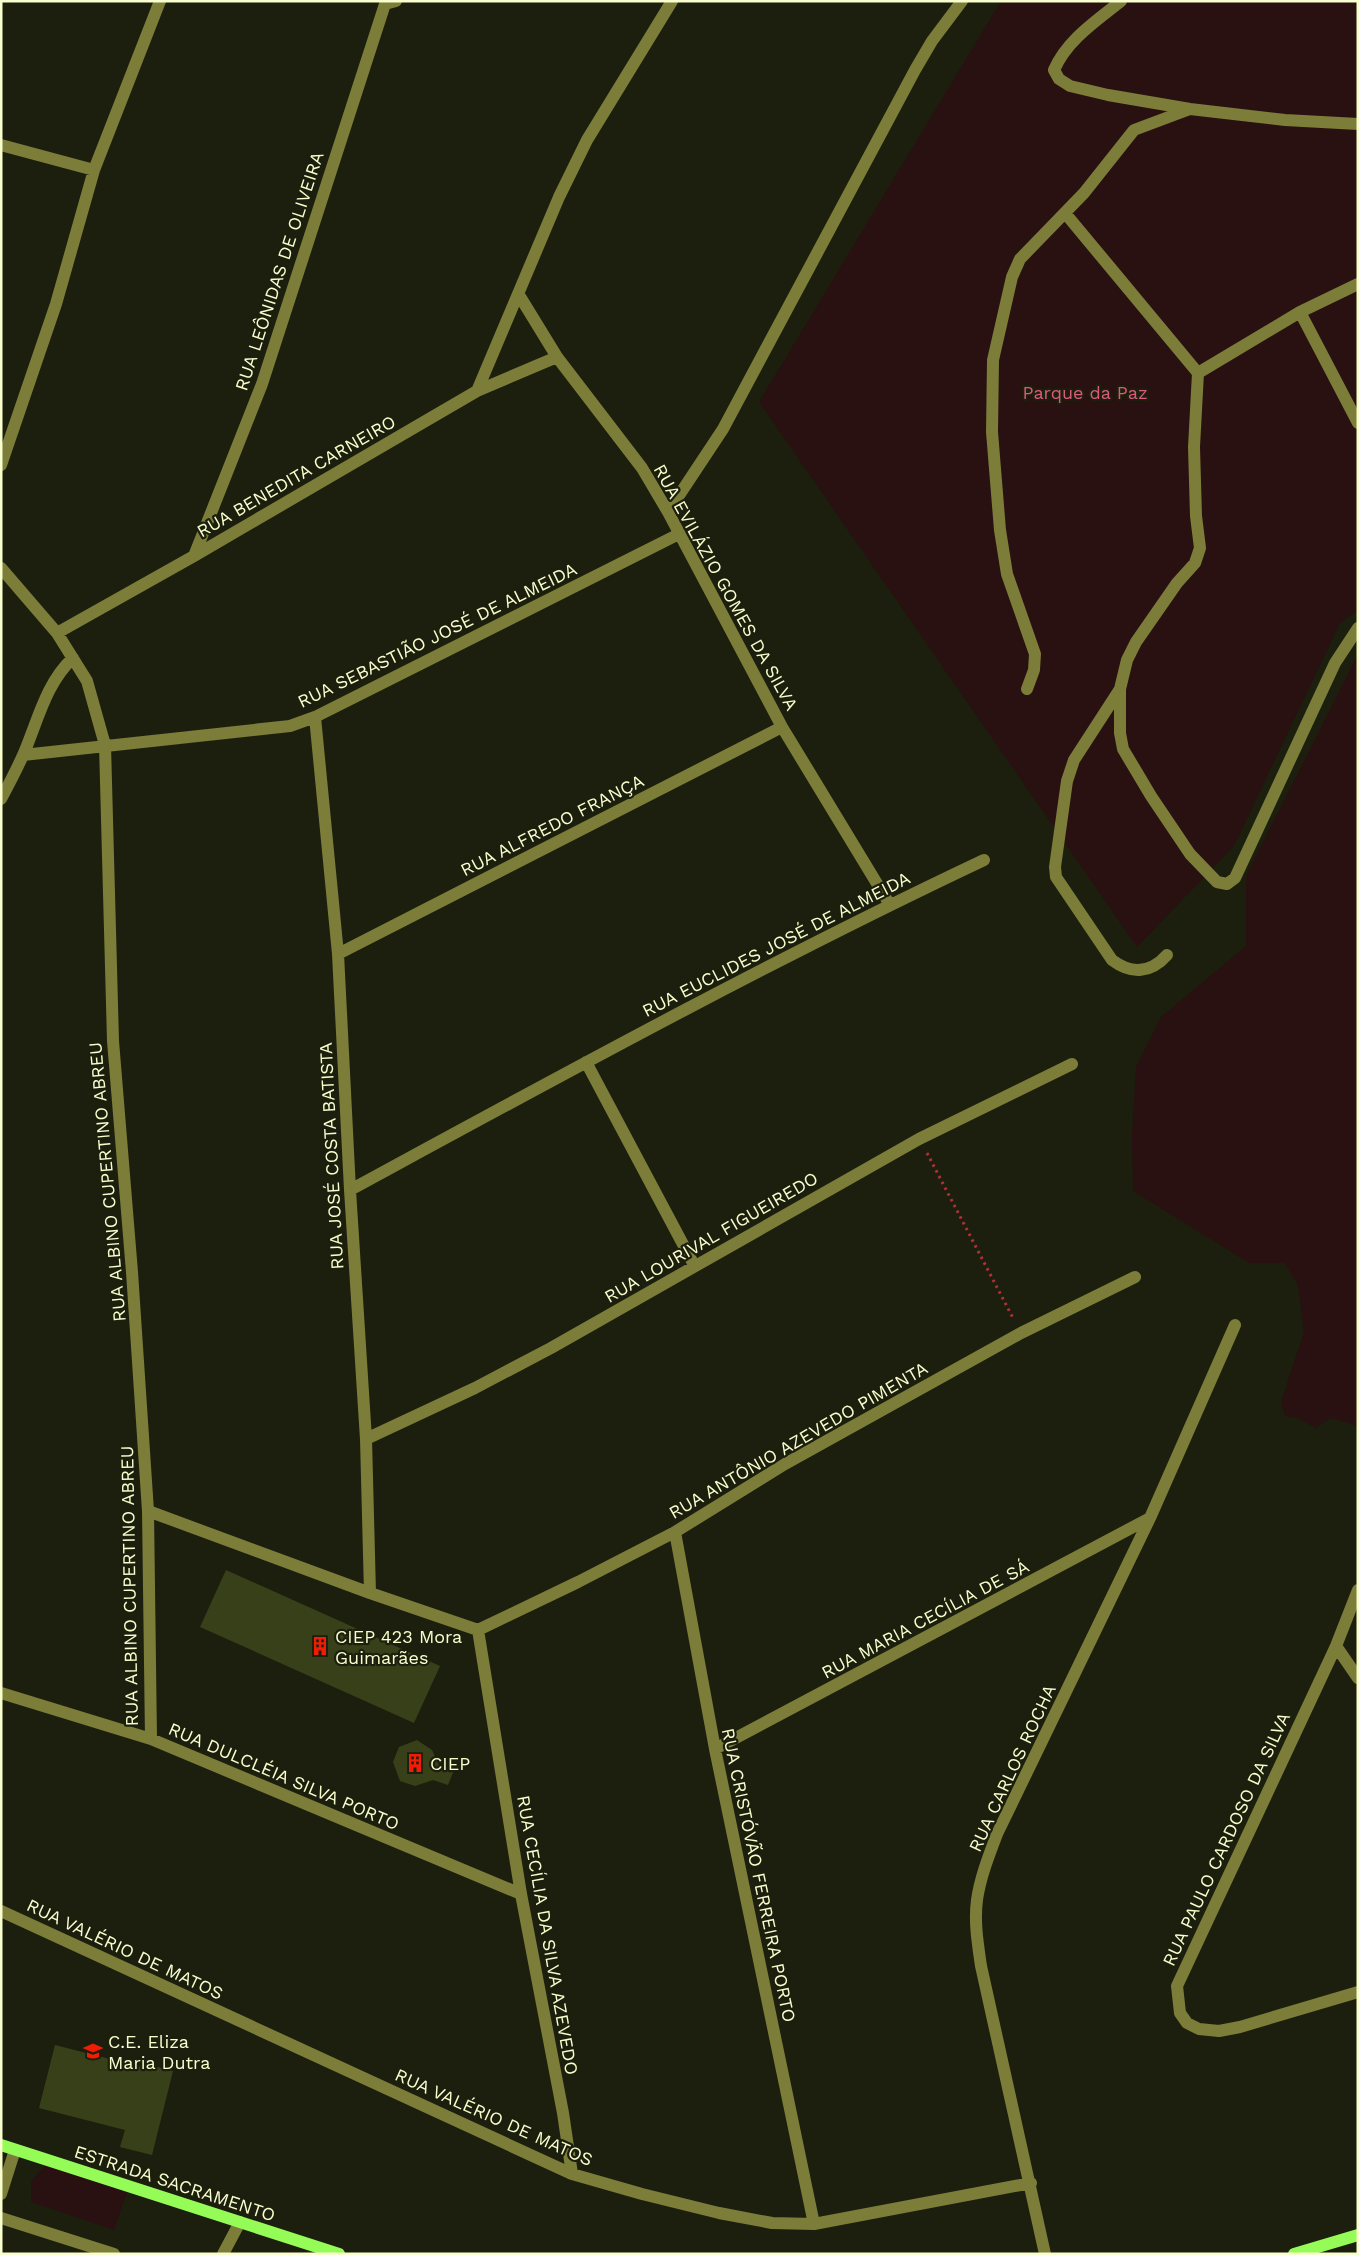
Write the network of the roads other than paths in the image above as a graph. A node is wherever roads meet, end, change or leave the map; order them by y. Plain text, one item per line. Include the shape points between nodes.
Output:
1 (160, 1) edge
2 (672, 1) edge
3 (962, 1) edge
4 (1120, 1) edge
5 (388, 2) edge
6 (1190, 109) junction
7 (1358, 124) edge
8 (1, 145) edge
9 (94, 170) junction
10 (1065, 213) junction
11 (1358, 284) edge
12 (519, 295) junction
13 (1300, 312) junction
14 (557, 357) junction
15 (1198, 373) junction
16 (477, 391) junction
17 (1358, 424) edge
18 (1, 465) edge
19 (668, 512) junction
20 (679, 534) junction
21 (194, 556) junction
22 (1, 568) edge
23 (1358, 628) edge
24 (57, 633) junction
25 (73, 658) junction
26 (1120, 689) junction
27 (1028, 690) dead end
28 (314, 717) junction
29 (782, 727) junction
30 (105, 745) junction
31 (23, 755) junction
32 (1, 799) edge
33 (984, 860) dead end
34 (890, 904) junction
35 (338, 954) junction
36 (1167, 956) dead end
37 (586, 1062) junction
38 (1072, 1064) dead end
39 (350, 1190) junction
40 (694, 1265) junction
41 (1135, 1277) dead end
42 (1235, 1325) dead end
43 (366, 1439) junction
44 (148, 1511) junction
45 (1150, 1518) junction
46 (675, 1532) junction
47 (1358, 1590) edge
48 (370, 1593) junction
49 (478, 1630) junction
50 (1336, 1646) junction
51 (1358, 1678) edge
52 (1, 1693) edge
53 (151, 1739) junction
54 (715, 1749) junction
55 (521, 1894) junction
56 (1, 1911) edge
57 (1358, 1992) edge
58 (1, 2145) edge
59 (15, 2150) junction
60 (572, 2174) junction
61 (1031, 2183) junction
62 (1, 2194) edge
63 (1, 2218) edge
64 (240, 2222) junction
65 (814, 2224) junction
66 (1358, 2235) edge
67 (114, 2254) edge
68 (223, 2254) edge
69 (339, 2254) edge
70 (1046, 2254) edge
71 (1294, 2254) edge

1 - 9 street
2 - 12 street via 587,140 559,197
3 - 19 street via 915,70 723,429
4 - 6 street via 1060,54 1054,70 1059,79 1070,86 1108,95
5 - 21 street, RUA LEÔNIDAS DE OLIVEIRA via 262,384
6 - 7 street via 1285,120
6 - 10 street via 1134,130
8 - 9 street
9 - 18 street via 56,304
10 - 15 street
10 - 27 street via 1020,259 1010,285 993,360 992,432 1000,530 1007,574 1035,654
11 - 13 street
12 - 14 street, RUA EVILÁZIO GOMES DA SILVA
12 - 16 street
13 - 15 street
13 - 17 street
14 - 16 street, RUA BENEDITA CARNEIRO
14 - 19 street, RUA EVILÁZIO GOMES DA SILVA via 642,468
15 - 26 street via 1194,447 1200,548 1195,563 1136,642 1127,660
16 - 21 street, RUA BENEDITA CARNEIRO
19 - 20 street, RUA EVILÁZIO GOMES DA SILVA
20 - 28 street, RUA SEBASTIÃO JOSÉ DE ALMEIDA
20 - 29 street, RUA EVILÁZIO GOMES DA SILVA
21 - 24 street, RUA BENEDITA CARNEIRO
22 - 24 street, RUA ALBINO CUPERTINO ABREU
23 - 26 street via 1335,663 1235,878 1227,884 1217,882 1190,854 1123,749
24 - 25 street, RUA ALBINO CUPERTINO ABREU
25 - 30 street, RUA ALBINO CUPERTINO ABREU via 87,682
25 - 31 street via 52,682
26 - 36 street via 1074,760 1067,781 1056,877 1112,960 1123,968 1140,970 1158,966
28 - 30 street, RUA SEBASTIÃO JOSÉ DE ALMEIDA via 272,729
28 - 35 street, RUA JOSÉ COSTA BATISTA
29 - 34 street, RUA EVILÁZIO GOMES DA SILVA
29 - 35 street, RUA ALFREDO FRANÇA
30 - 31 street, RUA SEBASTIÃO JOSÉ DE ALMEIDA
30 - 44 street, RUA ALBINO CUPERTINO ABREU via 113,1040
31 - 32 street
33 - 34 street, RUA EUCLIDES JOSÉ DE ALMEIDA
34 - 37 street, RUA EUCLIDES JOSÉ DE ALMEIDA
35 - 39 street, RUA JOSÉ COSTA BATISTA
37 - 39 street, RUA EUCLIDES JOSÉ DE ALMEIDA
37 - 40 street
38 - 40 street, RUA LOURIVAL FIGUEIREDO via 920,1139
39 - 43 street, RUA JOSÉ COSTA BATISTA
40 - 43 street, RUA LOURIVAL FIGUEIREDO via 551,1348
41 - 46 street, RUA ANTÔNIO AZEVEDO PIMENTA via 1021,1333 785,1464
42 - 45 street, RUA CARLOS ROCHA
43 - 48 street, RUA JOSÉ COSTA BATISTA
44 - 48 street
44 - 53 street, RUA ALBINO CUPERTINO ABREU
45 - 54 street, RUA MARIA CECÍLIA DE SÁ
45 - 61 street, RUA CARLOS ROCHA via 997,1834 977,1901 981,1966
46 - 49 street, RUA ANTÔNIO AZEVEDO PIMENTA
46 - 54 street, RUA CRISTÓVÃO FERREIRA PORTO
47 - 50 street, RUA PAULO CARDOSO DA SILVA
48 - 49 street
49 - 55 street, RUA CECÍLIA DA SILVA AZEVEDO
50 - 51 street
50 - 57 street, RUA PAULO CARDOSO DA SILVA via 1177,1986 1177,2001 1187,2023 1199,2029 1219,2031 1240,2028
52 - 53 street, RUA DULCLÉIA SILVA PORTO
53 - 55 street, RUA DULCLÉIA SILVA PORTO
54 - 65 street, RUA CRISTÓVÃO FERREIRA PORTO
55 - 60 street, RUA CECÍLIA DA SILVA AZEVEDO
56 - 60 street, RUA VALÉRIO DE MATOS
58 - 59 main road, ESTRADA SACRAMENTO
59 - 62 street
59 - 64 main road, ESTRADA SACRAMENTO
60 - 65 street, RUA VALÉRIO DE MATOS via 719,2213 772,2223
61 - 65 street, RUA VALÉRIO DE MATOS
61 - 70 street, RUA CARLOS ROCHA
63 - 67 street
64 - 68 street
64 - 69 main road, ESTRADA SACRAMENTO
66 - 71 main road

